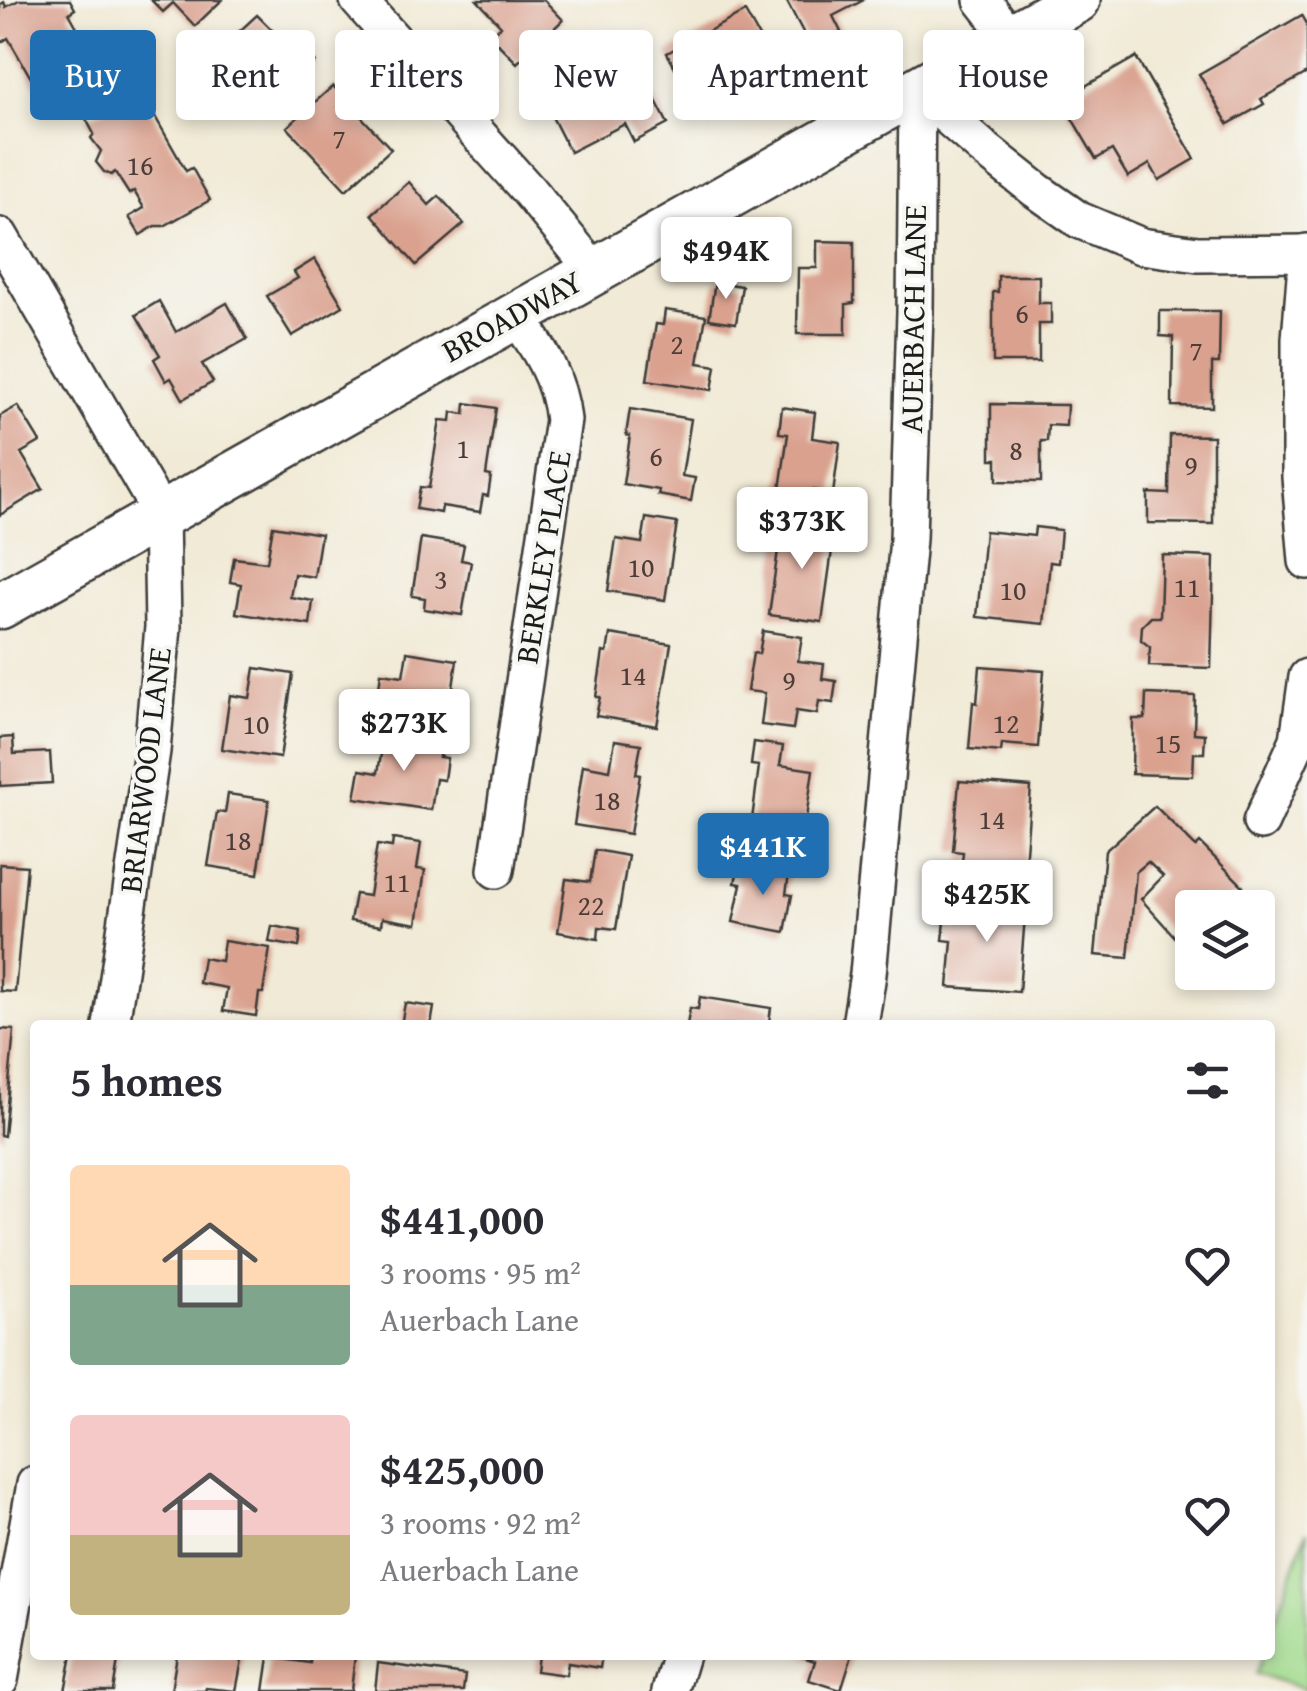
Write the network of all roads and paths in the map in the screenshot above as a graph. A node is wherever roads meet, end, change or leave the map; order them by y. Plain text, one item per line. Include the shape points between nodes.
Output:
1 (358, 0) edge
2 (982, 0) edge
3 (1077, 0) edge
4 (1006, 30) edge
5 (1023, 30) edge
6 (923, 87) edge
7 (917, 90) junction
8 (0, 236) edge
9 (1307, 252) edge
10 (594, 270) junction
11 (514, 315) junction
12 (161, 514) junction
13 (1307, 560) edge
14 (0, 606) edge
15 (1307, 678) edge
16 (1302, 739) edge
17 (1261, 822) dead end
18 (496, 870) dead end
19 (112, 1020) edge
20 (861, 1020) edge
21 (30, 1537) edge
22 (679, 1660) edge
23 (0, 1680) edge
24 (670, 1691) edge

1 - 10 street
2 - 4 street
3 - 5 main road, BROADWAY
6 - 7 main road, BROADWAY
7 - 9 street via 1079,220 1141,246 1198,254
7 - 10 main road, BROADWAY
7 - 20 street, AUERBACH LANE via 908,539
8 - 12 street
9 - 13 street via 1300,477
10 - 11 main road, BROADWAY
11 - 12 main road, BROADWAY
11 - 18 street, BERKLEY PLACE via 551,374 563,420
12 - 14 main road, BROADWAY
12 - 19 street, BRIARWOOD LANE via 162,627 152,751
15 - 16 street
16 - 17 street
21 - 23 street
22 - 24 street

